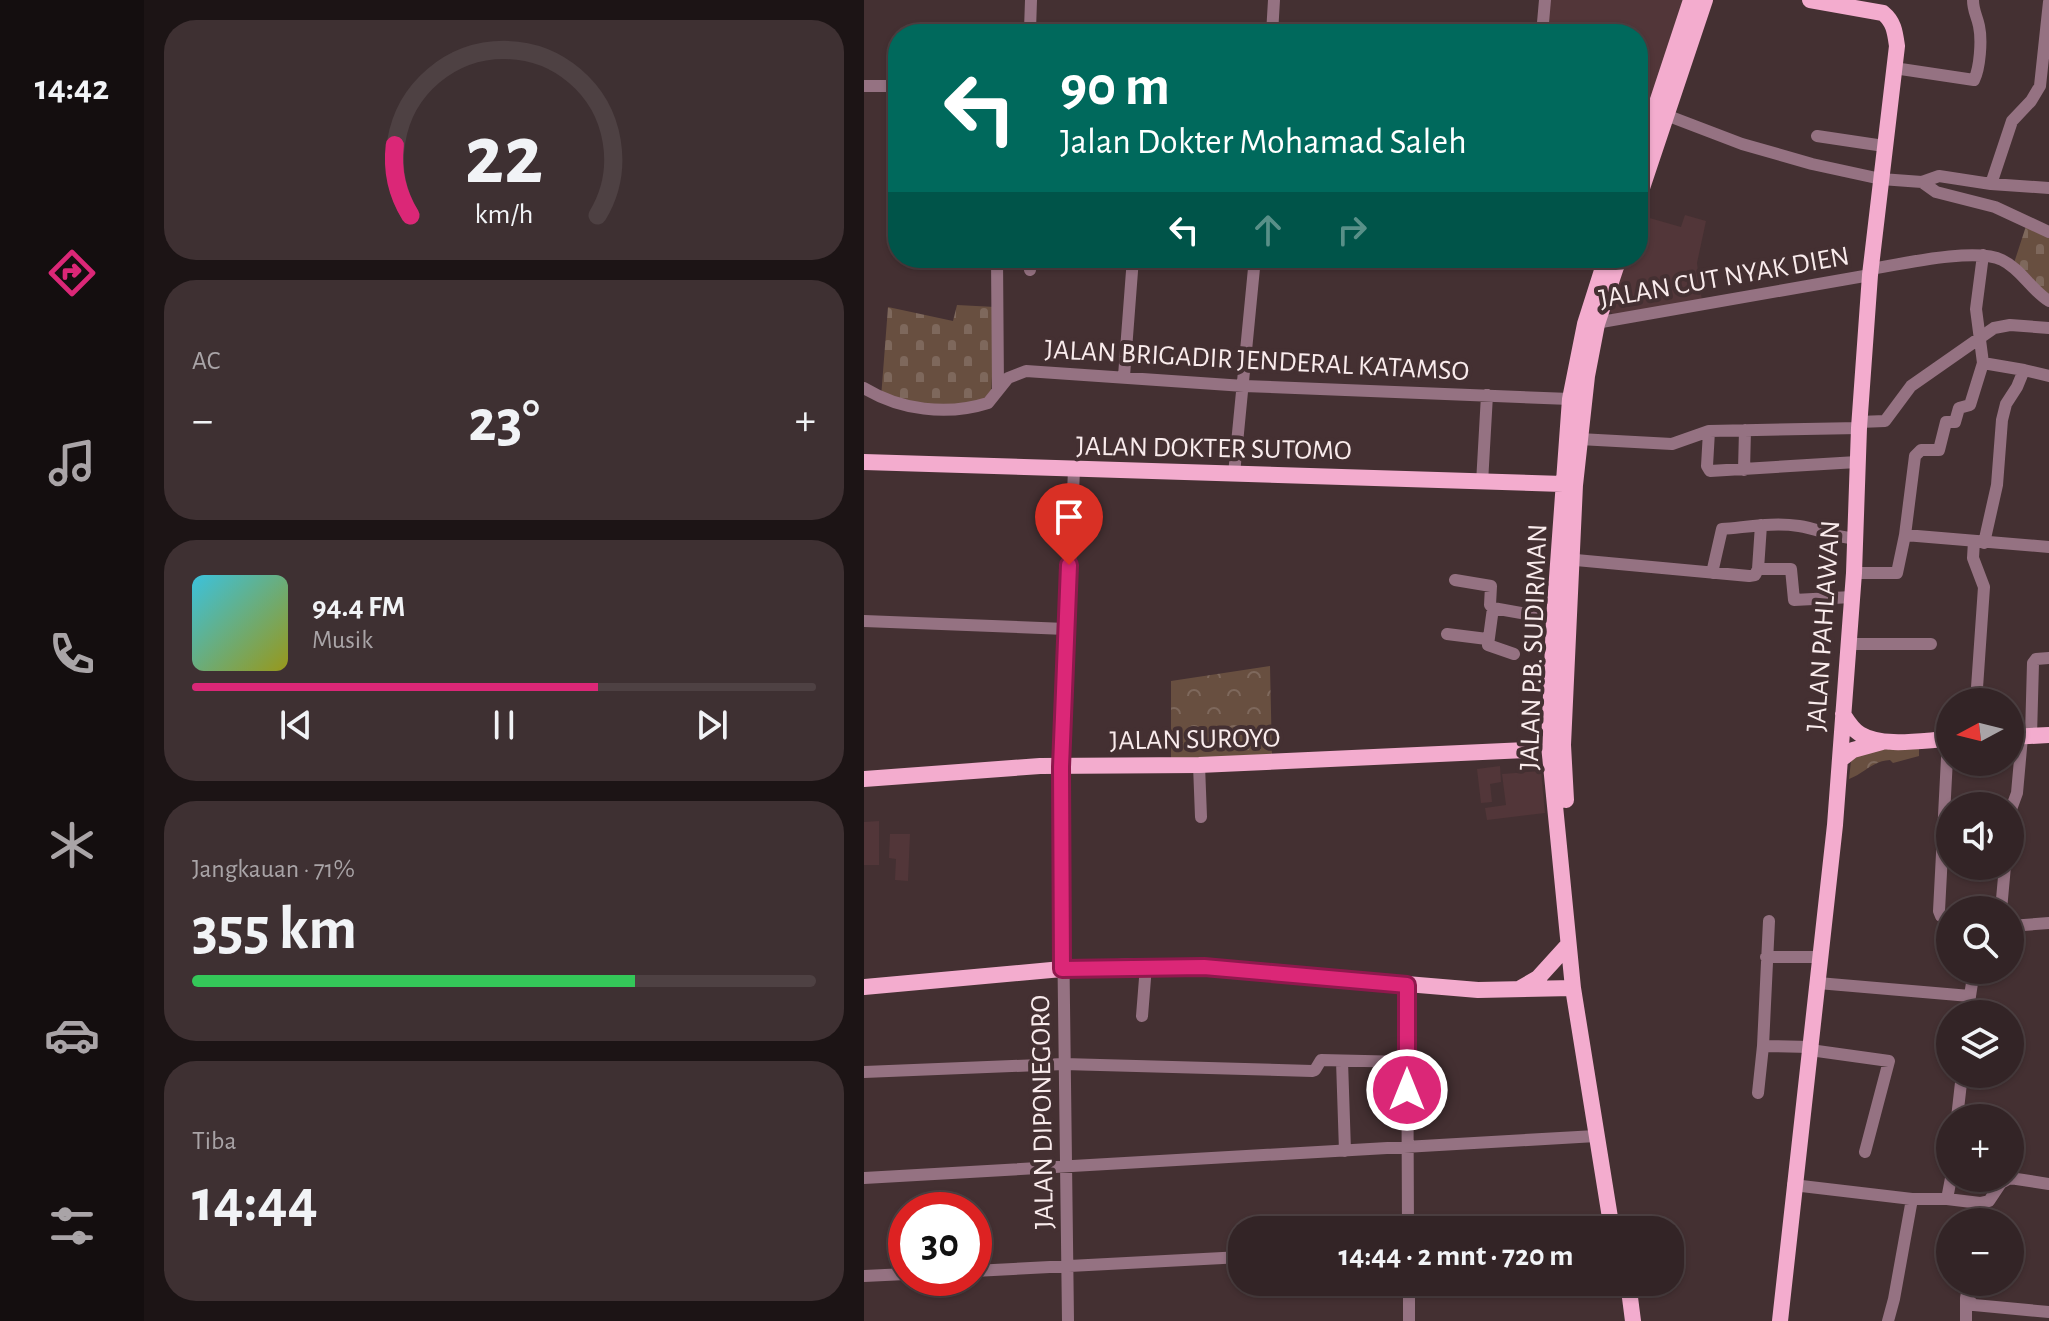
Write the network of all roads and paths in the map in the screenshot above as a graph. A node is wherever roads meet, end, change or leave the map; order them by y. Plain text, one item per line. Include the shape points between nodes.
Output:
1 (1031, 0) edge
2 (1274, 0) edge
3 (1545, 0) edge
4 (1691, 0) edge
5 (1705, 0) edge
6 (1810, 0) edge
7 (1970, 0) edge
8 (2049, 2) edge
9 (1885, 6) edge
10 (1030, 24) edge
11 (1273, 24) edge
12 (1543, 24) edge
13 (1894, 68) junction
14 (864, 86) edge
15 (888, 86) edge
16 (2044, 86) edge
17 (1648, 106) edge
18 (1661, 110) junction
19 (1817, 136) dead end
20 (1648, 138) edge
21 (1884, 146) junction
22 (1648, 161) edge
23 (1881, 179) junction
24 (1922, 182) junction
25 (1991, 184) junction
26 (2049, 188) edge
27 (2049, 232) edge
28 (1983, 255) junction
29 (997, 268) edge
30 (1132, 268) edge
31 (1254, 268) edge
32 (1604, 268) edge
33 (1615, 268) edge
34 (1871, 272) junction
35 (2049, 301) edge
36 (1591, 324) junction
37 (2049, 328) edge
38 (1979, 340) junction
39 (1983, 363) junction
40 (2024, 370) junction
41 (1124, 376) junction
42 (2049, 376) edge
43 (999, 383) junction
44 (1244, 386) junction
45 (864, 388) edge
46 (1487, 395) junction
47 (1570, 399) junction
48 (1859, 425) junction
49 (1745, 430) junction
50 (1709, 431) junction
51 (1579, 439) junction
52 (864, 462) edge
53 (1857, 462) junction
54 (1074, 470) junction
55 (1744, 470) junction
56 (1234, 474) junction
57 (1482, 483) junction
58 (1563, 484) junction
59 (1761, 525) junction
60 (1905, 535) junction
61 (1855, 538) junction
62 (1979, 542) junction
63 (2049, 547) edge
64 (1565, 559) junction
65 (1758, 569) junction
66 (1712, 573) junction
67 (1854, 573) junction
68 (1455, 580) dead end
69 (1852, 597) junction
70 (1493, 608) junction
71 (1561, 620) junction
72 (864, 621) edge
73 (1066, 629) junction
74 (1447, 634) dead end
75 (1487, 639) junction
76 (1847, 644) junction
77 (1931, 644) dead end
78 (1514, 654) dead end
79 (2049, 658) edge
80 (1976, 688) edge
81 (1843, 714) junction
82 (2024, 718) edge
83 (2049, 735) edge
84 (2024, 737) edge
85 (1936, 739) edge
86 (1888, 741) junction
87 (1527, 750) joint
88 (1556, 750) junction
89 (1840, 760) junction
90 (1199, 765) junction
91 (1061, 767) junction
92 (1947, 776) edge
93 (864, 779) edge
94 (1201, 817) dead end
95 (1564, 833) junction
96 (1940, 896) edge
97 (1769, 921) dead end
98 (2049, 924) edge
99 (2024, 925) edge
100 (1568, 945) junction
101 (1766, 957) junction
102 (1821, 957) junction
103 (1146, 966) junction
104 (1062, 969) junction
105 (1818, 983) junction
106 (1972, 984) edge
107 (1407, 985) junction
108 (864, 987) edge
109 (1578, 988) junction
110 (1518, 990) junction
111 (1970, 996) junction
112 (1970, 1000) edge
113 (1142, 1016) dead end
114 (1763, 1046) junction
115 (1810, 1049) junction
116 (1342, 1061) junction
117 (1407, 1062) junction
118 (1064, 1064) junction
119 (864, 1072) edge
120 (1758, 1093) dead end
121 (1596, 1136) junction
122 (1407, 1147) junction
123 (1345, 1151) junction
124 (1865, 1152) dead end
125 (1067, 1168) junction
126 (864, 1178) edge
127 (2049, 1184) edge
128 (1793, 1185) junction
129 (1948, 1192) edge
130 (1912, 1199) junction
131 (1947, 1199) junction
132 (1980, 1203) junction
133 (1979, 1208) edge
134 (1408, 1216) edge
135 (1610, 1216) edge
136 (1618, 1216) edge
137 (1228, 1258) edge
138 (1067, 1267) junction
139 (992, 1270) edge
140 (888, 1275) edge
141 (864, 1276) edge
142 (1409, 1296) edge
143 (1621, 1296) edge
144 (1630, 1296) edge
145 (1966, 1298) joint
146 (2049, 1312) edge
147 (1068, 1321) edge
148 (1409, 1321) edge
149 (1625, 1321) edge
150 (1633, 1321) edge
151 (1780, 1321) edge
152 (1888, 1321) edge
153 (1966, 1321) edge

1 - 10 street
2 - 11 street
3 - 12 street
4 - 18 main road
5 - 18 main road
6 - 9 main road, JALAN PAHLAWAN
7 - 13 street via 1980,36 1974,80
8 - 16 street
9 - 13 main road, JALAN PAHLAWAN via 1895,29
13 - 21 main road, JALAN PAHLAWAN
14 - 15 street
16 - 25 street via 2012,121
17 - 18 street
18 - 20 main road
18 - 22 main road
18 - 23 street via 1742,144
19 - 21 street
21 - 23 main road, JALAN PAHLAWAN
23 - 24 street
23 - 34 main road, JALAN PAHLAWAN
24 - 25 street via 1939,176
24 - 27 street via 1936,192 1995,207
25 - 26 street
28 - 34 street, JALAN CUT NYAK DIEN
28 - 35 street via 2010,264
28 - 38 street via 1976,309
29 - 43 street
30 - 41 street
31 - 44 street
32 - 36 main road, JALAN P.B. SUDIRMAN
33 - 36 main road, JALAN P.B. SUDIRMAN
34 - 36 street, JALAN CUT NYAK DIEN
34 - 48 main road, JALAN PAHLAWAN
36 - 47 main road, JALAN P.B. SUDIRMAN
36 - 51 main road, JALAN P.B. SUDIRMAN
37 - 38 street via 2001,326
38 - 39 street
38 - 48 street via 1911,386 1885,421
39 - 40 street
39 - 60 street via 1970,405 1959,408 1955,422 1946,422 1939,450 1921,450 1915,456
40 - 42 street
40 - 62 street via 2006,404 1997,485
41 - 43 street, JALAN BRIGADIR JENDERAL KATAMSO via 1026,371
41 - 44 street, JALAN BRIGADIR JENDERAL KATAMSO
43 - 45 street, JALAN BRIGADIR JENDERAL KATAMSO via 988,403 945,409 898,405
44 - 46 street, JALAN BRIGADIR JENDERAL KATAMSO
44 - 56 street
46 - 47 street, JALAN BRIGADIR JENDERAL KATAMSO
46 - 57 street
47 - 58 main road, JALAN P.B. SUDIRMAN
48 - 49 street
48 - 53 main road, JALAN PAHLAWAN
49 - 50 street
49 - 55 street
50 - 51 street via 1672,444
50 - 55 street via 1708,469
51 - 64 main road, JALAN P.B. SUDIRMAN
52 - 54 main road, JALAN DOKTER SUTOMO
53 - 55 street
53 - 61 main road, JALAN PAHLAWAN
54 - 56 main road, JALAN DOKTER SUTOMO
54 - 73 street, JALAN DIPONEGORO
56 - 57 main road, JALAN DOKTER SUTOMO
57 - 58 main road, JALAN DOKTER SUTOMO
58 - 64 main road, JALAN P.B. SUDIRMAN
59 - 61 street via 1795,525
59 - 65 street
59 - 66 street via 1720,531
60 - 62 street
60 - 67 street via 1897,573
61 - 67 main road, JALAN PAHLAWAN
62 - 63 street
62 - 80 street via 1973,558 1984,587
64 - 66 street
64 - 71 main road, JALAN P.B. SUDIRMAN
65 - 66 street via 1753,576
65 - 69 street via 1793,570 1794,600
67 - 69 main road, JALAN PAHLAWAN
68 - 70 street via 1491,586
69 - 76 main road, JALAN PAHLAWAN
70 - 71 street
70 - 75 street
71 - 88 main road, JALAN P.B. SUDIRMAN
72 - 73 street
73 - 91 street, JALAN DIPONEGORO
74 - 75 street
75 - 78 street via 1492,649
76 - 77 street
76 - 81 main road, JALAN PAHLAWAN
79 - 82 street via 2033,663
81 - 86 main road via 1859,733
81 - 89 main road, JALAN PAHLAWAN
83 - 84 main road
85 - 86 main road
86 - 89 main road via 1853,750
87 - 88 street, JALAN SUROYO
87 - 90 main road, JALAN SUROYO
88 - 95 main road, JALAN P.B. SUDIRMAN
89 - 102 main road, JALAN PAHLAWAN
90 - 91 main road, JALAN SUROYO
90 - 94 street
91 - 93 main road, JALAN SUROYO
91 - 104 street, JALAN DIPONEGORO
92 - 96 street
95 - 100 main road, JALAN P.B. SUDIRMAN
95 - 109 main road, JALAN P.B. SUDIRMAN
97 - 101 street
98 - 99 street
100 - 109 main road, JALAN P.B. SUDIRMAN
100 - 110 main road via 1538,978
101 - 102 street
101 - 114 street
102 - 105 main road, JALAN PAHLAWAN
103 - 104 main road
103 - 107 main road
103 - 113 street
104 - 108 main road
104 - 118 street, JALAN DIPONEGORO
105 - 111 street
105 - 115 main road, JALAN PAHLAWAN
106 - 111 street
107 - 110 main road
107 - 117 street
109 - 110 main road
109 - 121 main road, JALAN P.B. SUDIRMAN
109 - 136 main road, JALAN P.B. SUDIRMAN
111 - 112 street
114 - 115 street
114 - 120 street
115 - 124 street via 1889,1061
115 - 128 main road, JALAN PAHLAWAN
116 - 117 street
116 - 118 street via 1321,1060 1315,1070 1299,1071
116 - 123 street
117 - 122 street
118 - 119 street
118 - 125 street, JALAN DIPONEGORO
121 - 122 street
121 - 135 main road, JALAN P.B. SUDIRMAN
122 - 123 street
122 - 134 street
123 - 125 street
125 - 126 street
125 - 138 street, JALAN DIPONEGORO
127 - 132 street via 2010,1178 1989,1201
128 - 130 street
128 - 151 main road, JALAN PAHLAWAN
129 - 131 street
130 - 131 street
130 - 152 street
131 - 132 street
132 - 133 street
137 - 138 street
138 - 139 street
138 - 147 street, JALAN DIPONEGORO
140 - 141 street
142 - 148 street
143 - 149 main road
144 - 150 main road
145 - 146 street via 1974,1305
145 - 153 street

